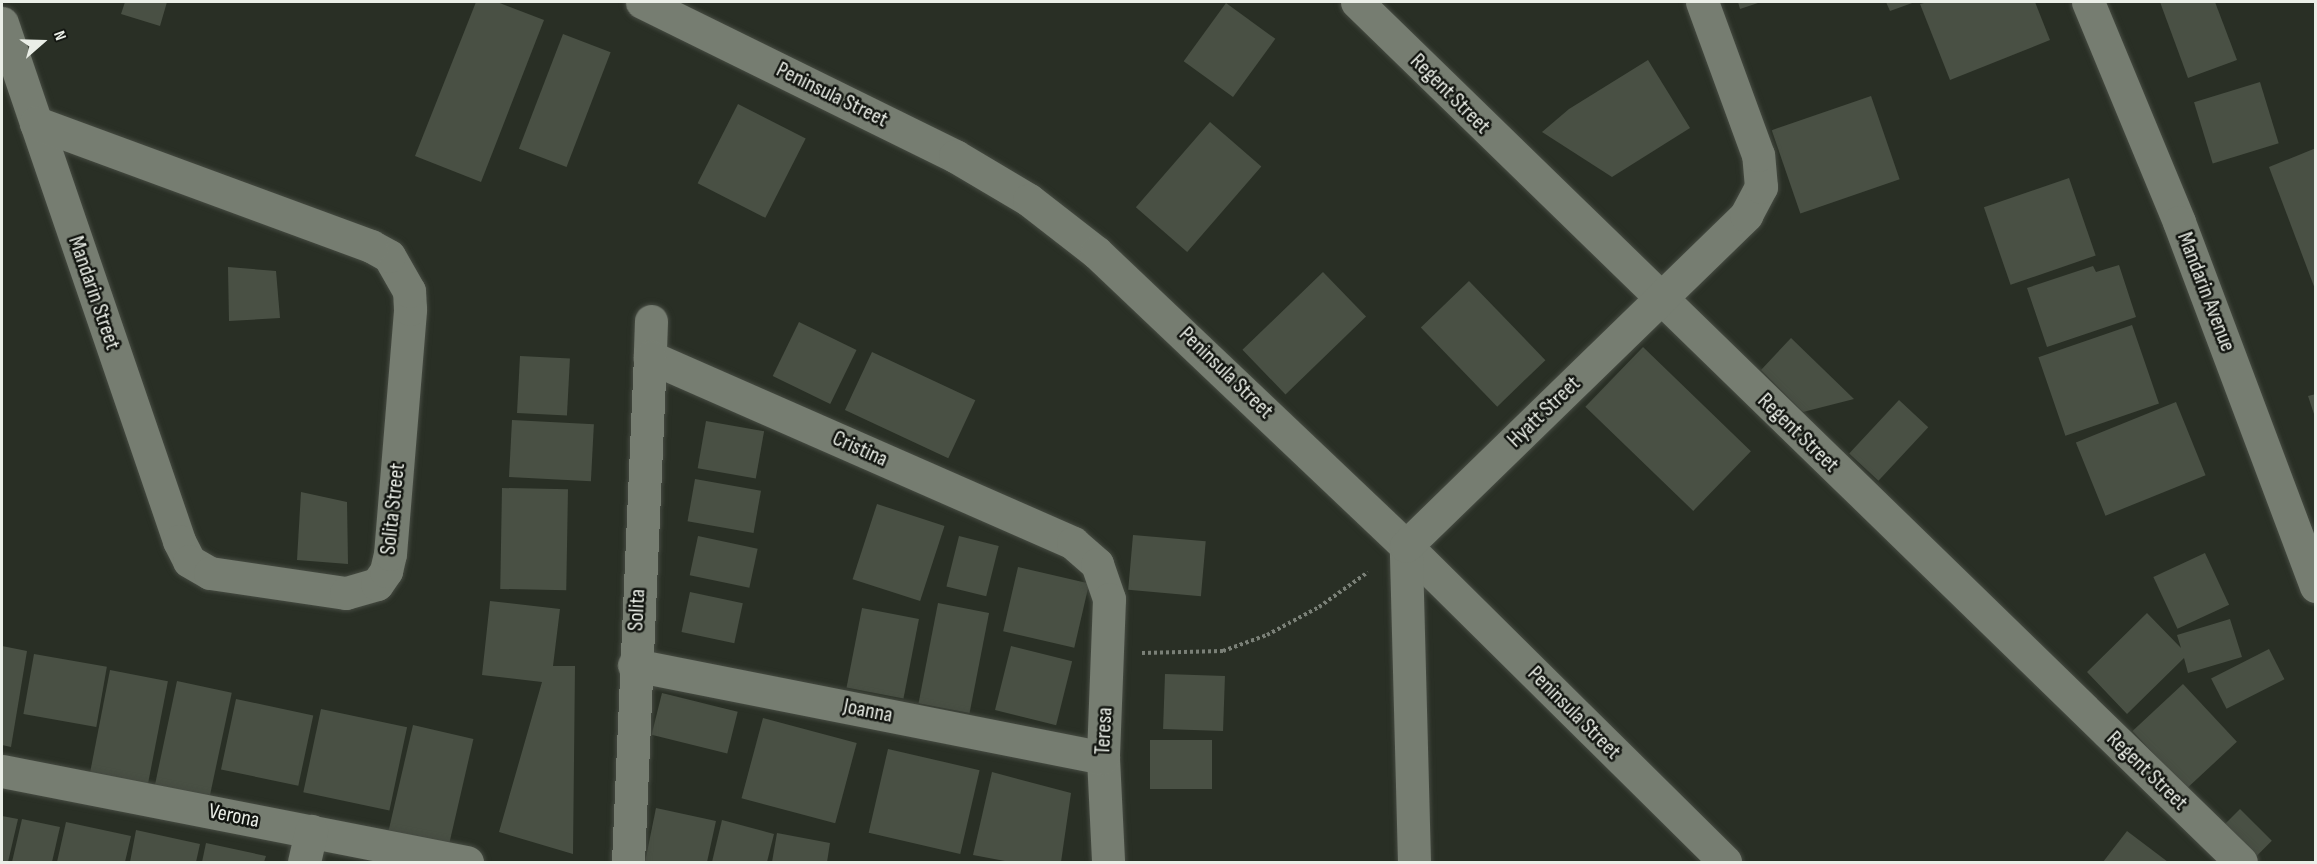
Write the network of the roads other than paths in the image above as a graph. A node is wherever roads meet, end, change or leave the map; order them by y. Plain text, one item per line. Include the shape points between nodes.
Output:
1 (642, 2) edge
2 (1357, 2) edge
3 (1702, 2) edge
4 (2088, 2) edge
5 (2, 23) edge
6 (36, 123) junction
7 (1659, 299) junction
8 (651, 321) dead end
9 (650, 357) junction
10 (1406, 546) junction
11 (189, 561) joint
12 (2316, 586) edge
13 (1109, 599) joint
14 (634, 665) junction
15 (1102, 758) junction
16 (2, 771) edge
17 (311, 831) junction
18 (304, 862) edge
19 (467, 862) edge
20 (628, 862) edge
21 (1108, 862) edge
22 (1414, 862) edge
23 (1725, 862) edge
24 (2241, 862) edge

1 - 10 street, Peninsula Street via 955,156 1029,200 1097,253 1175,324
2 - 7 street, Regent Street
3 - 7 street, Hyatt Street via 1758,155 1761,187 1746,215
4 - 12 street, Mandarin Avenue via 2179,222
5 - 6 street, Mandarin Street
6 - 11 street, Mandarin Street
6 - 11 street, Solita Street via 371,246 389,256 409,291 410,321 390,554 386,571 376,584 346,593 210,573
7 - 10 street, Hyatt Street
7 - 24 street, Regent Street
8 - 9 street
9 - 13 street, Cristina via 1073,543 1097,564
9 - 14 street, Solita
10 - 22 street
10 - 23 street, Peninsula Street
13 - 15 street, Teresa
14 - 15 street, Joanna
14 - 20 street, Solita
15 - 21 street, Teresa
16 - 17 street, Verona
17 - 18 street
17 - 19 street, Verona

